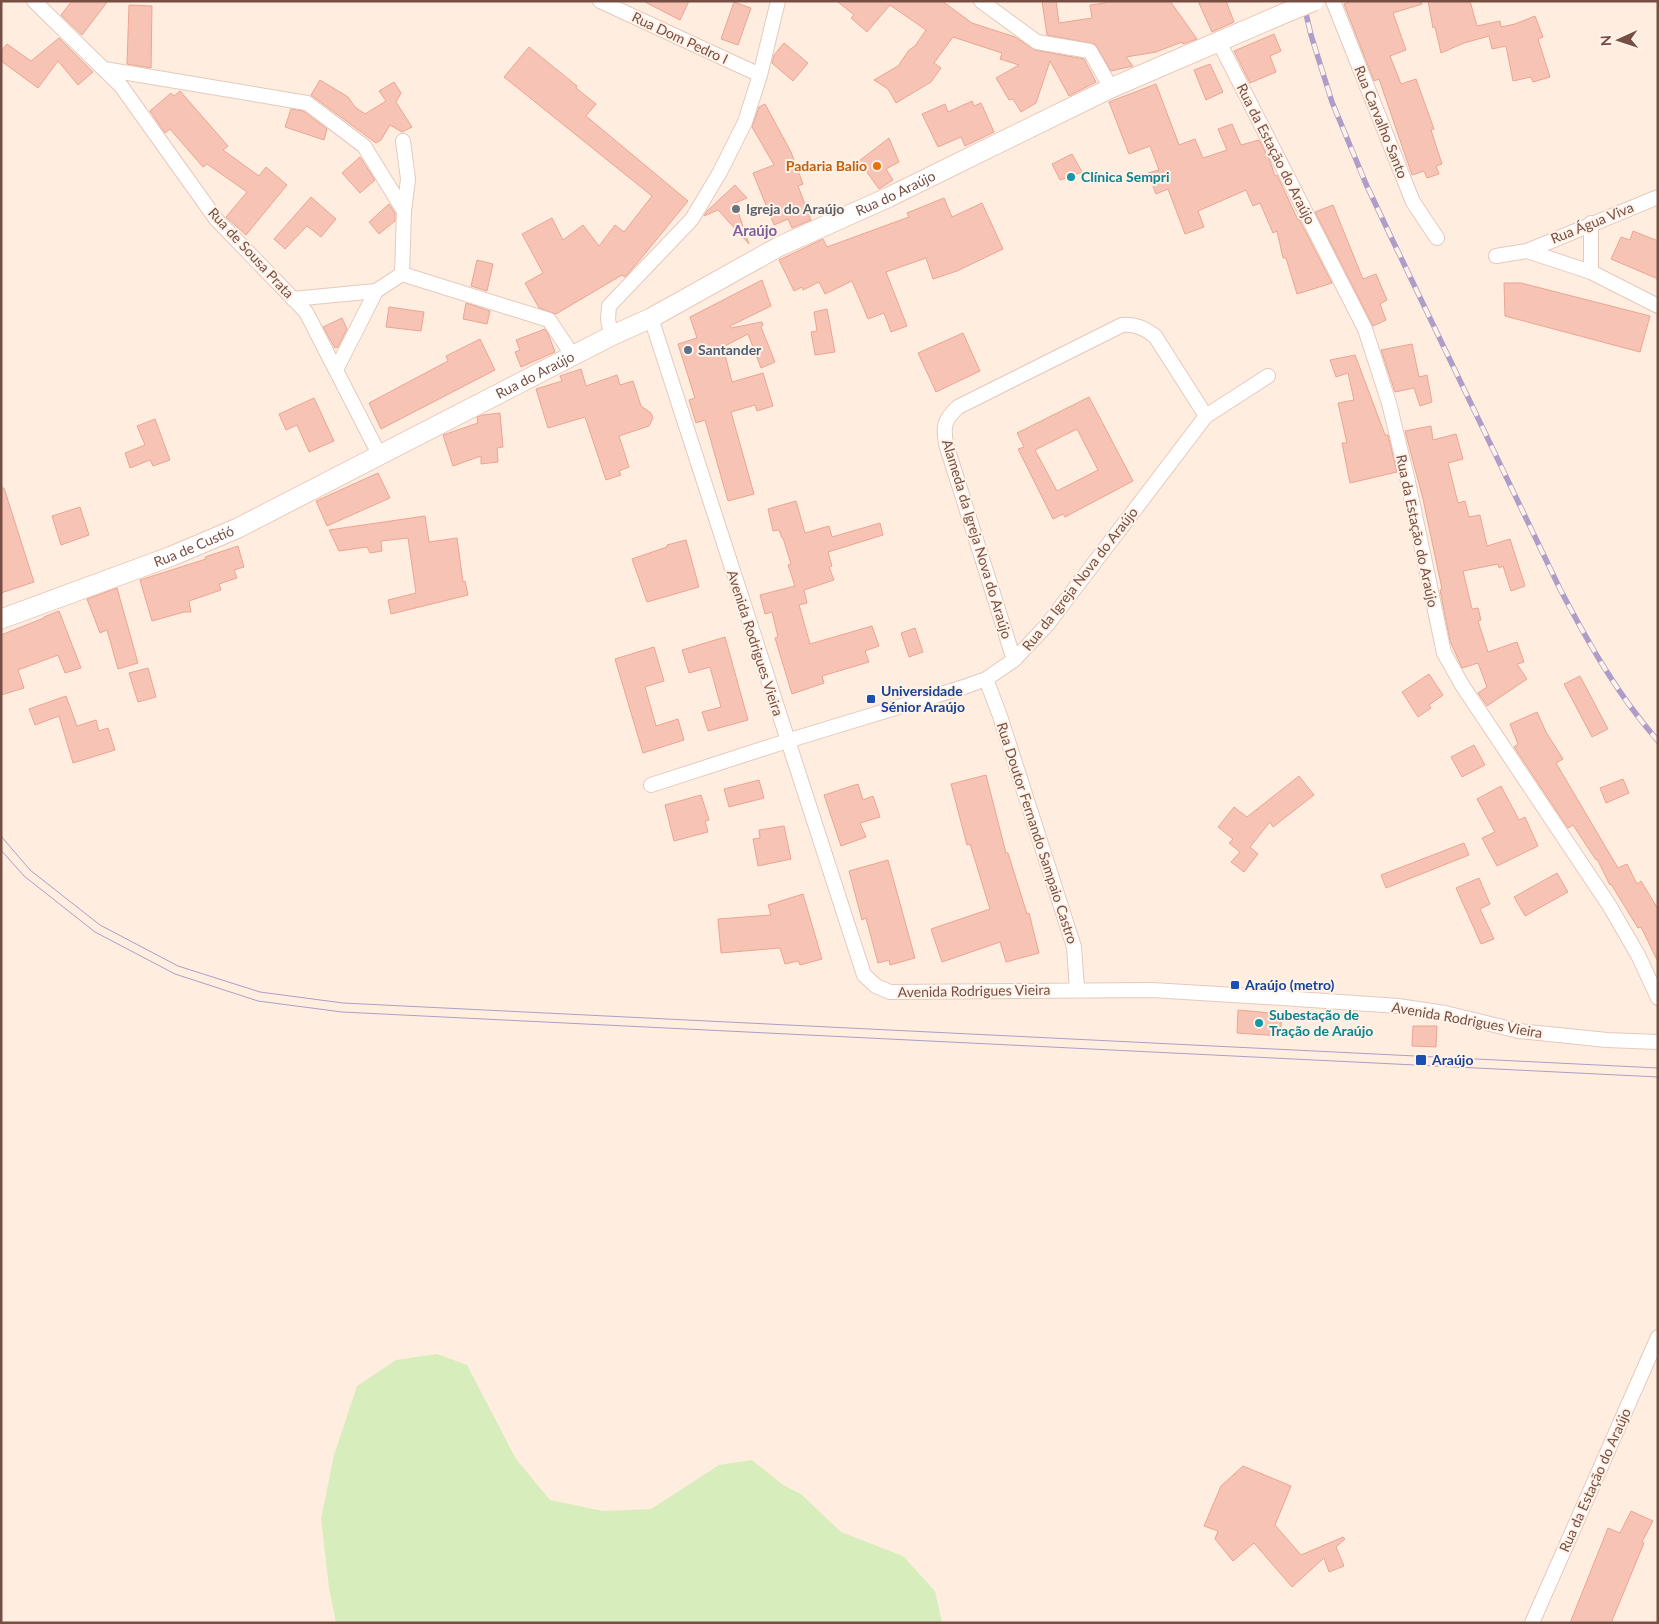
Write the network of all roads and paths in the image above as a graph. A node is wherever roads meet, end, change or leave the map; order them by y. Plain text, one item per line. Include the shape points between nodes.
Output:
1 (34, 1) edge
2 (600, 1) edge
3 (778, 1) edge
4 (981, 1) edge
5 (1314, 1) edge
6 (1333, 1) edge
7 (1219, 42) junction
8 (104, 69) junction
9 (760, 76) junction
10 (1111, 88) junction
11 (403, 141) dead end
12 (1658, 197) edge
13 (404, 210) junction
14 (1592, 223) junction
15 (1437, 238) dead end
16 (1527, 250) junction
17 (1496, 256) dead end
18 (1591, 272) junction
19 (402, 274) junction
20 (376, 291) junction
21 (293, 299) junction
22 (1658, 306) edge
23 (651, 318) junction
24 (611, 336) junction
25 (573, 356) junction
26 (336, 370) junction
27 (1268, 376) dead end
28 (1206, 416) junction
29 (380, 456) junction
30 (1, 619) edge
31 (1014, 660) junction
32 (986, 679) junction
33 (787, 741) junction
34 (651, 785) dead end
35 (1077, 989) junction
36 (1658, 998) edge
37 (1658, 1042) edge
38 (1658, 1337) edge
39 (1532, 1623) edge

1 - 8 street, Rua de Sousa Prata
2 - 9 street, Rua Dom Pedro I
3 - 9 street
4 - 10 street via 1037,42 1090,51
5 - 7 main road, Rua do Araújo, bridge
6 - 15 street, Rua Carvalho Santo via 1413,202
7 - 10 main road, Rua do Araújo
7 - 36 street, Rua da Estação do Araújo via 1365,329 1391,412 1444,653 1609,905
8 - 13 street via 307,103 364,146
8 - 21 street, Rua de Sousa Prata via 121,86 216,219
9 - 24 street via 744,122 692,219 609,306
10 - 23 main road, Rua do Araújo via 887,198 780,246
11 - 13 street via 408,179
12 - 14 street, Rua Água Viva
13 - 19 street
14 - 16 street, Rua Água Viva
14 - 18 street
16 - 17 street, Rua Água Viva
16 - 18 street
18 - 22 street
19 - 20 street
19 - 25 street via 549,320
20 - 21 street
20 - 26 street
21 - 26 street, Rua de Sousa Prata via 306,312
23 - 24 main road, Rua do Araújo
23 - 33 street, Avenida Rodrigues Vieira
24 - 25 main road, Rua do Araújo
25 - 29 main road, Rua do Araújo
26 - 29 street, Rua de Sousa Prata
27 - 28 street, Rua da Igreja Nova do Araújo
28 - 31 street, Rua da Igreja Nova do Araújo via 1046,625
28 - 31 street, Alameda da Igreja Nova do Araújo via 1155,336 1134,324 1122,325 958,407 948,416 943,429 946,444
29 - 30 main road, Rua de Custió via 238,528
31 - 32 street, Rua da Igreja Nova do Araújo
32 - 33 street, Rua da Igreja Nova do Araújo
32 - 35 street, Rua Doutor Fernando Sampaio Castro via 1074,947
33 - 34 street, Rua da Igreja Nova do Araújo
33 - 35 street, Avenida Rodrigues Vieira via 864,975 876,986 890,992
35 - 37 street, Avenida Rodrigues Vieira via 1162,990 1398,1006 1446,1013 1519,1031
38 - 39 street, Rua da Estação do Araújo

